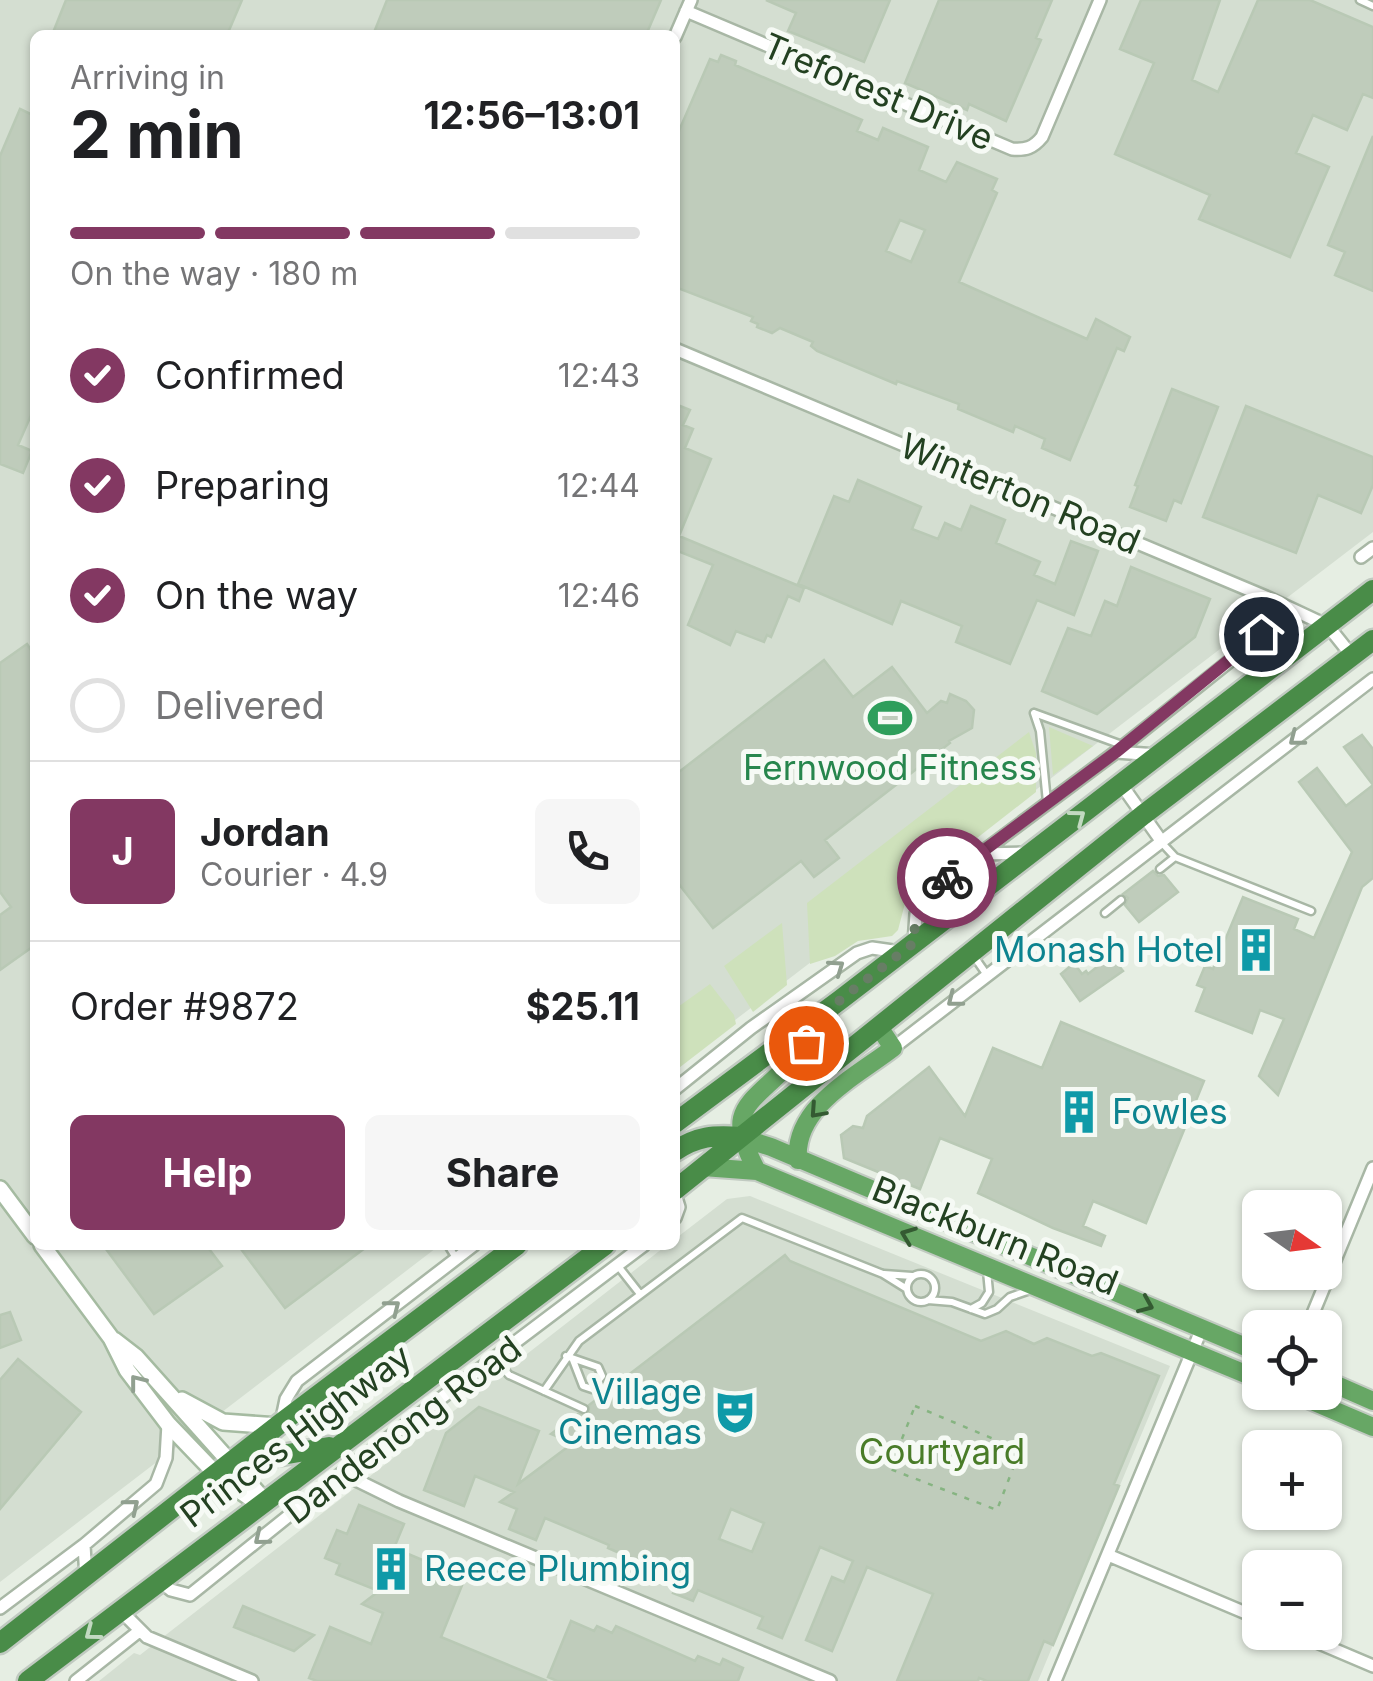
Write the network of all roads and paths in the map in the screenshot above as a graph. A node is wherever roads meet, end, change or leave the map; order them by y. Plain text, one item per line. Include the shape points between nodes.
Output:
1 (1100, 0) edge
2 (1360, 0) edge
3 (688, 6) edge
4 (1373, 6) edge
5 (678, 30) edge
6 (680, 351) edge
7 (1373, 548) edge
8 (1361, 557) dead end
9 (1373, 590) edge
10 (1266, 598) junction
11 (1328, 626) junction
12 (1373, 640) edge
13 (1352, 656) junction
14 (1373, 679) edge
15 (1120, 748) junction
16 (1158, 756) junction
17 (1121, 784) junction
18 (1047, 804) junction
19 (1142, 816) junction
20 (1162, 842) junction
21 (1030, 854) junction
22 (977, 855) junction
23 (1175, 857) junction
24 (1160, 869) dead end
25 (1121, 900) dead end
26 (1311, 911) dead end
27 (1105, 913) dead end
28 (908, 948) junction
29 (971, 952) junction
30 (987, 974) junction
31 (840, 1000) junction
32 (880, 1027) junction
33 (893, 1048) junction
34 (680, 1084) edge
35 (680, 1119) edge
36 (740, 1137) junction
37 (680, 1148) edge
38 (798, 1160) junction
39 (703, 1168) junction
40 (1373, 1168) edge
41 (757, 1172) junction
42 (680, 1188) edge
43 (0, 1189) edge
44 (30, 1229) edge
45 (46, 1250) edge
46 (451, 1250) edge
47 (468, 1250) edge
48 (510, 1250) edge
49 (599, 1250) edge
50 (638, 1250) edge
51 (456, 1259) junction
52 (617, 1266) junction
53 (986, 1266) junction
54 (883, 1274) junction
55 (912, 1276) junction
56 (934, 1285) junction
57 (1038, 1288) junction
58 (907, 1289) junction
59 (640, 1294) junction
60 (539, 1296) junction
61 (911, 1298) junction
62 (926, 1301) junction
63 (952, 1302) junction
64 (562, 1308) junction
65 (970, 1310) junction
66 (1315, 1310) edge
67 (1202, 1328) junction
68 (361, 1332) junction
69 (111, 1338) junction
70 (1242, 1345) edge
71 (376, 1352) junction
72 (1192, 1352) junction
73 (494, 1358) junction
74 (570, 1358) junction
75 (1242, 1373) edge
76 (1342, 1387) edge
77 (544, 1391) junction
78 (170, 1394) junction
79 (1373, 1400) edge
80 (584, 1409) dead end
81 (1333, 1410) edge
82 (168, 1424) junction
83 (279, 1425) junction
84 (1373, 1427) edge
85 (256, 1443) junction
86 (336, 1446) junction
87 (1020, 1450) joint
88 (223, 1469) junction
89 (342, 1473) junction
90 (262, 1502) junction
91 (84, 1545) junction
92 (1108, 1555) junction
93 (86, 1578) junction
94 (160, 1581) junction
95 (0, 1608) edge
96 (121, 1611) junction
97 (1242, 1611) edge
98 (138, 1632) junction
99 (0, 1643) edge
100 (1335, 1650) edge
101 (1373, 1666) edge
102 (28, 1681) edge
103 (76, 1681) edge
104 (252, 1681) edge
105 (830, 1681) edge
106 (1055, 1681) edge

1 - 3 street, Treforest Drive via 1042,137 1022,150
2 - 4 lane
3 - 5 street
6 - 10 street, Winterton Road
7 - 8 street
9 - 11 highway
10 - 11 street, Winterton Road
10 - 15 street via 1256,640
11 - 13 street, Winterton Road
11 - 16 highway
12 - 13 highway
13 - 19 highway
14 -> 20 street
15 - 16 street
15 - 18 street
15 - 18 lane via 1034,713
16 - 17 highway
17 - 19 street
21 -> 17 highway
18 - 22 street
19 - 20 street
19 - 29 highway
20 - 23 lane
20 - 30 street
21 - 22 street
21 - 28 highway
22 - 28 street via 923,898
23 - 24 lane
23 - 26 lane
25 - 27 lane
28 - 31 highway
34 -> 28 street via 856,953
29 - 30 lane
29 - 32 highway
30 -> 33 street
31 - 35 highway
31 - 36 main road via 789,1064 752,1096
32 - 33 main road
32 - 36 highway
33 -> 38 main road via 811,1114
36 - 37 highway via 707,1136
36 - 38 main road, Blackburn Road
36 - 39 highway
36 - 41 main road
38 -> 67 main road, Blackburn Road
39 - 41 main road, Blackburn Road
39 - 42 highway
40 - 66 street
53 -> 41 main road, Blackburn Road
43 - 44 main road
45 - 69 main road
46 - 51 lane
47 - 51 street, Princes Highway
48 - 71 highway, Princes Highway
49 - 60 highway, Princes Highway
50 - 52 street, Dandenong Road
68 -> 51 street, Princes Highway
52 - 59 lane
52 - 64 street, Dandenong Road
53 - 57 main road, Blackburn Road
53 - 65 lane via 990,1292
54 - 55 lane
54 - 58 lane
54 - 59 lane via 742,1218
55 - 56 lane via 926,1275
55 - 58 lane
56 - 62 lane
56 - 63 lane
57 - 65 lane via 986,1314
57 - 72 main road, Blackburn Road
58 - 61 lane
59 - 74 lane via 579,1340
60 - 64 street
60 - 86 highway, Princes Highway
61 - 62 lane
61 - 62 lane via 912,1312
62 - 63 lane
63 - 65 lane
64 - 73 street, Dandenong Road
67 - 70 main road, Blackburn Road
67 - 72 street
68 - 71 street, Princes Highway
68 - 83 street, Princes Highway via 297,1382
69 - 78 main road
82 -> 69 main road
71 - 83 highway, Princes Highway
72 - 75 main road, Blackburn Road
72 - 92 street
73 - 77 lane via 508,1376
73 - 89 street, Dandenong Road
74 - 74 lane via 598,1367 599,1383 584,1386
74 - 77 lane
76 - 79 main road
77 - 80 lane
78 - 83 main road via 222,1422
78 - 88 main road
81 - 84 main road
82 - 88 main road
91 -> 82 street, Princes Highway via 156,1484
83 - 85 highway, Princes Highway
85 - 86 highway via 270,1457
85 - 88 highway, Princes Highway
86 - 90 highway, Princes Highway
87 - 87 path via 915,1406 890,1469 997,1510
88 - 90 main road
88 - 93 highway, Princes Highway
89 -> 94 street, Dandenong Road via 190,1595
89 - 105 street
90 - 94 highway, Princes Highway
91 - 93 street
91 - 95 street, Princes Highway
92 - 97 street
92 - 106 street
93 - 99 highway, Princes Highway
94 - 96 highway, Princes Highway
96 - 98 street
96 -> 102 highway, Princes Highway
98 - 103 street
98 - 104 street
100 - 101 street

